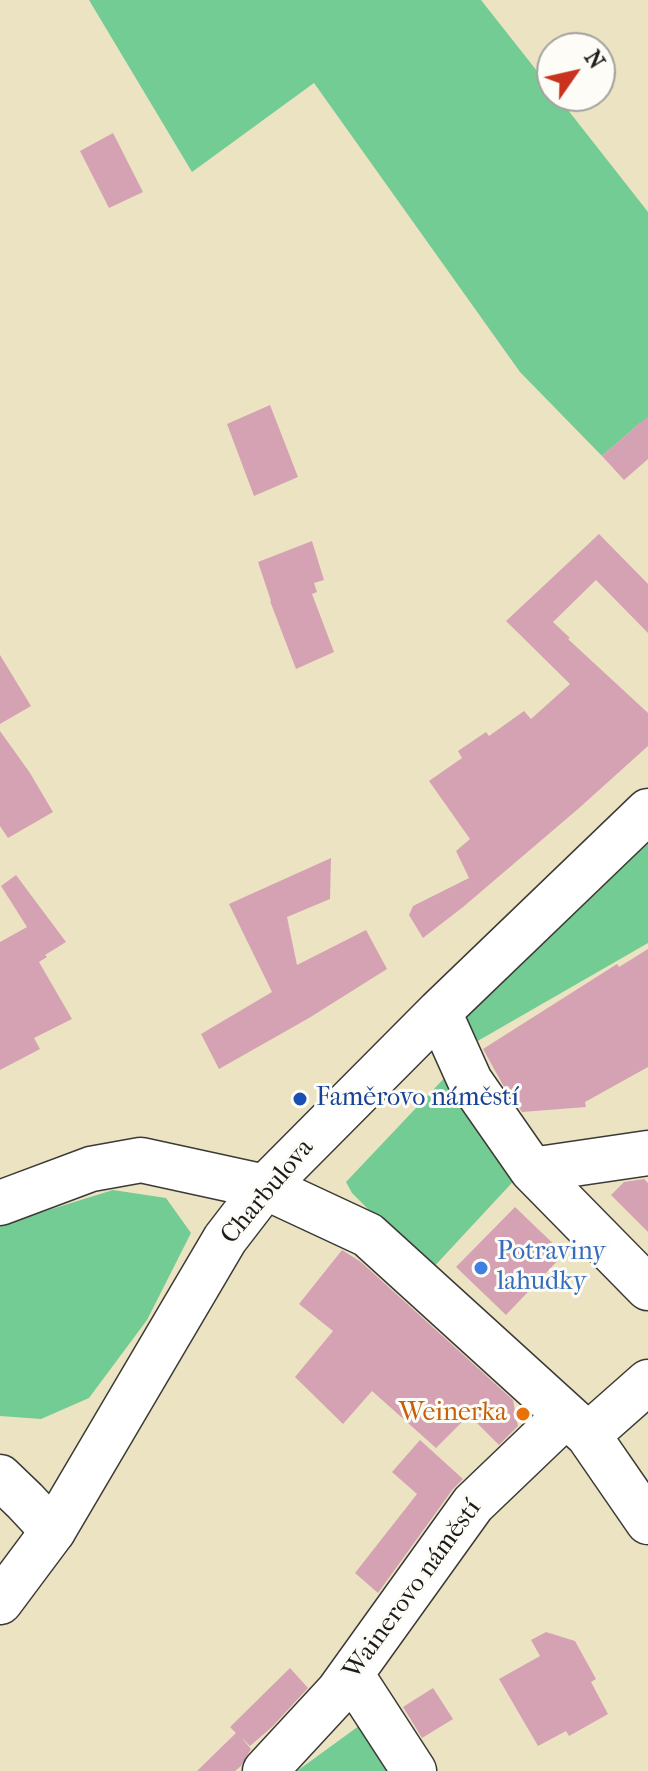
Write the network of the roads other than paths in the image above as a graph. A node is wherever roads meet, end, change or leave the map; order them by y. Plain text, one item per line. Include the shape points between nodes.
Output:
1 (648, 811) edge
2 (439, 1012) junction
3 (648, 1153) edge
4 (532, 1170) junction
5 (265, 1187) junction
6 (0, 1203) edge
7 (648, 1288) edge
8 (648, 1382) edge
9 (577, 1425) junction
10 (0, 1477) edge
11 (648, 1522) edge
12 (53, 1531) junction
13 (0, 1602) edge
14 (351, 1674) junction
15 (265, 1771) edge
16 (414, 1771) edge

1 - 2 main road, Charbulova
2 - 4 main road via 470,1081
2 - 5 main road, Charbulova
3 - 4 main road
4 - 7 main road
5 - 6 main road via 141,1160 91,1169
5 - 9 main road via 368,1235
5 - 12 main road, Charbulova via 225,1239
8 - 9 main road, Wainerovo náměstí
9 - 11 main road
9 - 14 main road, Wainerovo náměstí via 473,1504
10 - 12 main road
12 - 13 main road, Charbulova
14 - 15 main road, Wainerovo náměstí
14 - 16 main road

